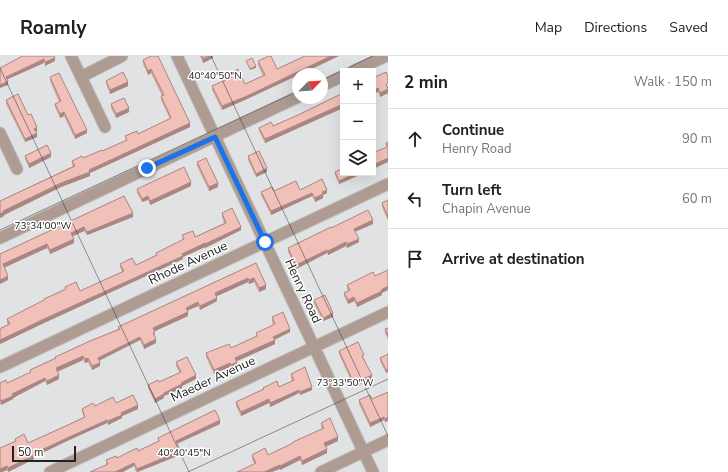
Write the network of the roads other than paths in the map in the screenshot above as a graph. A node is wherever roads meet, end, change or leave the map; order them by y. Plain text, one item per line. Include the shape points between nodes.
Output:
1 (71, 56) edge
2 (122, 56) edge
3 (177, 56) edge
4 (386, 56) edge
5 (360, 68) edge
6 (81, 77) junction
7 (340, 77) edge
8 (328, 83) edge
9 (292, 100) edge
10 (105, 127) dead end
11 (0, 133) edge
12 (215, 137) junction
13 (17, 169) dead end
14 (388, 184) edge
15 (0, 238) edge
16 (265, 242) junction
17 (388, 312) edge
18 (314, 347) junction
19 (0, 367) edge
20 (388, 440) edge
21 (364, 452) junction
22 (50, 472) edge
23 (321, 472) edge
24 (373, 472) edge

1 - 6 street
2 - 6 street
3 - 12 street, Henry Road
4 - 5 street
6 - 10 street
7 - 8 street
9 - 12 street
11 - 13 street
12 - 15 street
12 - 16 street, Henry Road
14 - 16 street, Rhode Avenue
16 - 18 street, Henry Road
16 - 19 street, Rhode Avenue
17 - 18 street, Maeder Avenue
18 - 21 street, Henry Road
18 - 22 street, Maeder Avenue
20 - 21 street
21 - 23 street
21 - 24 street, Henry Road

